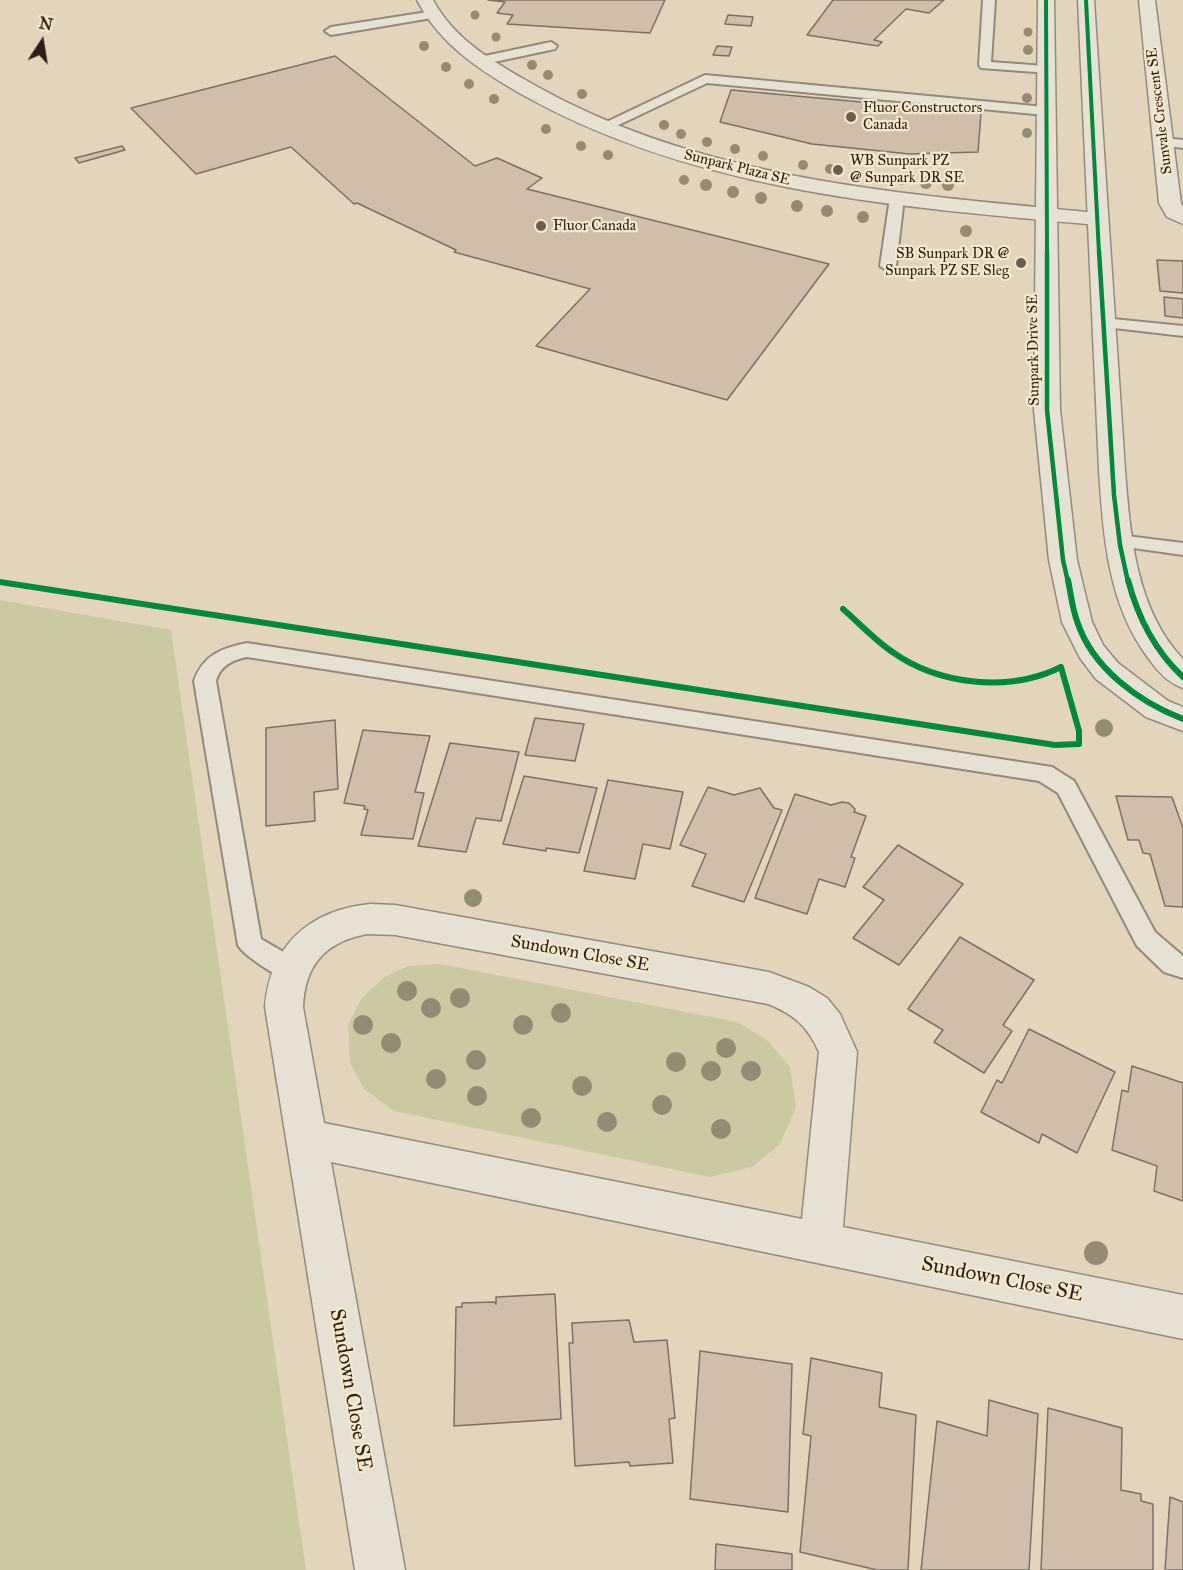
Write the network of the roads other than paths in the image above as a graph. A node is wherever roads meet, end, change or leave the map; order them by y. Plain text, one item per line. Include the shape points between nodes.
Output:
1 (989, 0) edge
2 (1046, 0) edge
3 (1086, 0) edge
4 (1147, 0) edge
5 (430, 8) edge
6 (331, 31) dead end
7 (551, 46) dead end
8 (480, 61) junction
9 (1045, 70) junction
10 (1045, 111) junction
11 (603, 127) junction
12 (1174, 143) edge
13 (897, 198) junction
14 (1045, 214) junction
15 (1183, 218) edge
16 (1097, 219) junction
17 (888, 266) dead end
18 (1103, 323) junction
19 (1183, 332) edge
20 (1119, 541) junction
21 (1183, 549) edge
22 (1183, 677) edge
23 (1183, 719) edge
24 (1183, 967) edge
25 (290, 969) junction
26 (307, 1138) junction
27 (821, 1243) junction
28 (1183, 1317) edge
29 (380, 1570) edge

1 - 9 lane via 985,65
2 - 9 street, Sunpark Drive SE
3 - 16 street
4 - 12 street, Sunvale Crescent SE
5 - 6 lane
5 - 8 street, Sunpark Plaza SE via 441,25
7 - 8 lane
8 - 11 street, Sunpark Plaza SE via 532,95
9 - 10 street, Sunpark Drive SE
10 - 11 lane via 705,79
10 - 14 street, Sunpark Drive SE
11 - 13 street, Sunpark Plaza SE via 730,168 826,189
12 - 15 street, Sunvale Crescent SE via 1170,203
13 - 14 street, Sunpark Plaza SE
13 - 17 lane
14 - 16 street, Sunpark Plaza SE
14 - 23 street, Sunpark Drive SE via 1047,410 1063,560 1077,622 1107,671 1157,709
16 - 18 street
18 - 19 lane
18 - 20 street
20 - 21 lane
20 - 22 street via 1144,629 1164,660
24 - 25 lane via 1173,964 1146,939 1066,788 1044,773 247,650 215,663 205,681 250,945
25 - 26 street, Sundown Close SE via 284,1007
25 - 27 street, Sundown Close SE via 305,947 322,934 345,923 369,918 769,988 794,996 816,1010 829,1027 838,1052
26 - 27 street, Sundown Close SE
26 - 29 street, Sundown Close SE
27 - 28 street, Sundown Close SE

